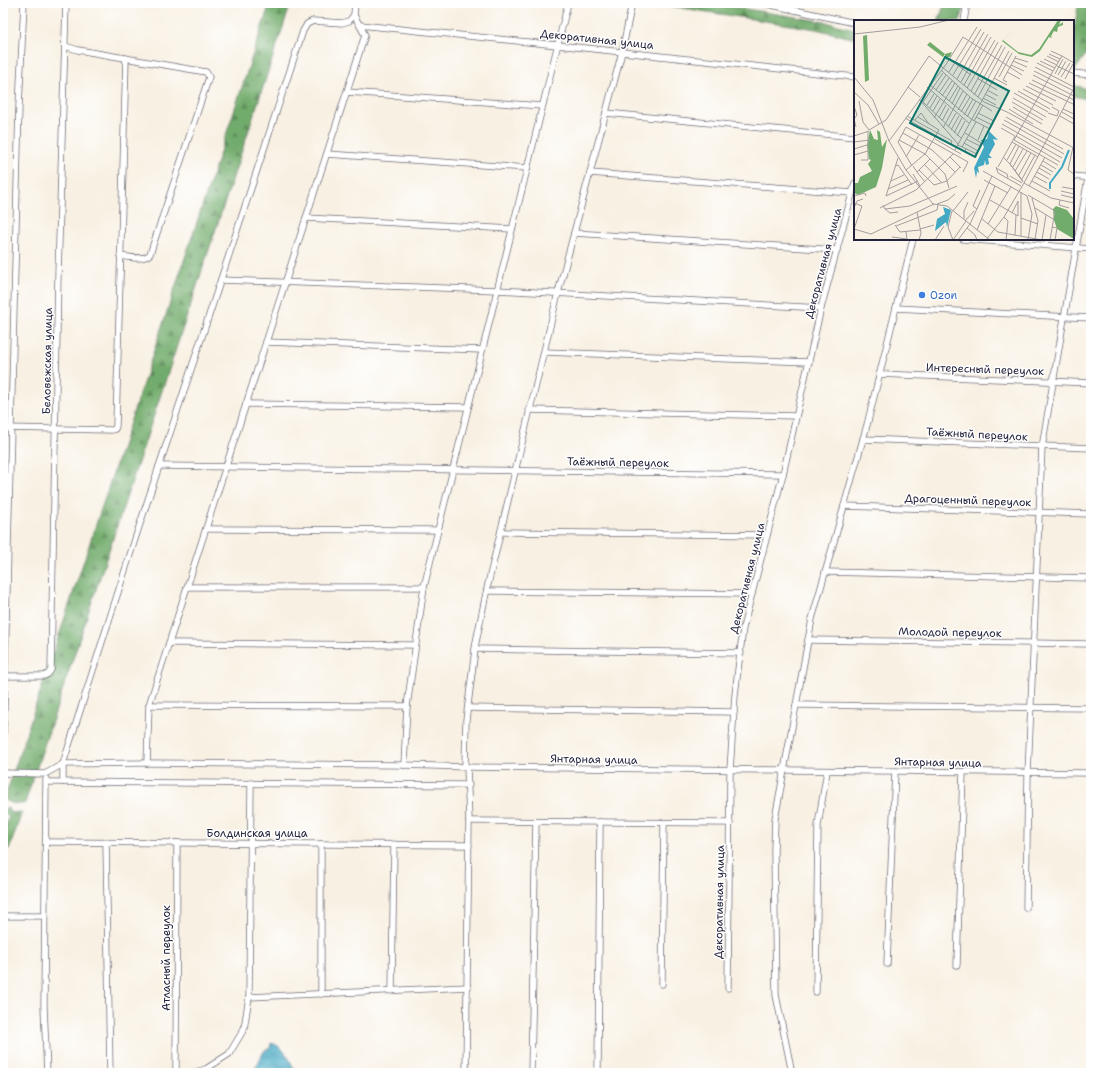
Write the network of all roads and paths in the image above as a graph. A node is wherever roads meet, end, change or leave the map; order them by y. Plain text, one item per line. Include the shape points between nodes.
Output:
1 (24, 3) edge
2 (66, 3) edge
3 (355, 3) edge
4 (568, 3) edge
5 (632, 3) edge
6 (762, 3) edge
7 (967, 3) edge
8 (354, 15) junction
9 (964, 20) edge
10 (854, 23) edge
11 (360, 25) junction
12 (557, 45) junction
13 (65, 46) junction
14 (622, 52) junction
15 (126, 58) junction
16 (1074, 73) edge
17 (1091, 75) edge
18 (854, 77) edge
19 (347, 92) junction
20 (542, 106) junction
21 (606, 113) junction
22 (854, 137) edge
23 (327, 154) junction
24 (1091, 161) edge
25 (527, 168) junction
26 (590, 172) junction
27 (1074, 176) edge
28 (1090, 177) edge
29 (854, 186) edge
30 (852, 193) junction
31 (306, 218) junction
32 (512, 229) junction
33 (574, 233) junction
34 (913, 240) edge
35 (976, 240) edge
36 (1076, 248) junction
37 (1091, 249) edge
38 (837, 250) junction
39 (120, 256) junction
40 (221, 280) junction
41 (285, 282) junction
42 (497, 290) junction
43 (558, 294) junction
44 (821, 308) junction
45 (896, 308) junction
46 (1065, 317) junction
47 (1091, 318) edge
48 (266, 342) junction
49 (482, 350) junction
50 (544, 352) junction
51 (809, 362) junction
52 (879, 374) junction
53 (1053, 382) junction
54 (1091, 383) edge
55 (246, 404) junction
56 (468, 407) junction
57 (530, 410) junction
58 (796, 416) junction
59 (3, 428) edge
60 (11, 428) junction
61 (55, 429) junction
62 (863, 439) junction
63 (1042, 447) junction
64 (1091, 448) edge
65 (159, 466) junction
66 (226, 467) junction
67 (453, 469) junction
68 (515, 470) junction
69 (783, 474) junction
70 (844, 506) junction
71 (1039, 512) junction
72 (1091, 514) edge
73 (206, 529) junction
74 (438, 530) junction
75 (501, 532) junction
76 (767, 536) junction
77 (825, 572) junction
78 (1037, 577) junction
79 (1091, 578) edge
80 (187, 587) junction
81 (424, 587) junction
82 (487, 591) junction
83 (752, 594) junction
84 (808, 640) junction
85 (168, 643) junction
86 (1035, 643) junction
87 (1091, 644) edge
88 (415, 645) junction
89 (475, 648) junction
90 (741, 653) junction
91 (5, 676) junction
92 (149, 705) junction
93 (796, 705) junction
94 (407, 706) junction
95 (468, 708) junction
96 (1032, 708) junction
97 (1091, 708) edge
98 (734, 712) junction
99 (3, 750) edge
100 (147, 763) junction
101 (63, 764) junction
102 (404, 765) junction
103 (466, 767) junction
104 (730, 770) junction
105 (784, 770) junction
106 (827, 771) junction
107 (895, 772) junction
108 (963, 772) junction
109 (3, 773) edge
110 (1028, 773) junction
111 (45, 774) junction
112 (1091, 774) edge
113 (47, 782) junction
114 (63, 782) junction
115 (251, 783) junction
116 (469, 785) junction
117 (469, 821) junction
118 (536, 822) junction
119 (600, 822) junction
120 (664, 823) junction
121 (730, 823) junction
122 (46, 842) junction
123 (106, 842) junction
124 (177, 843) junction
125 (250, 843) junction
126 (321, 844) junction
127 (394, 844) junction
128 (468, 845) junction
129 (1026, 908) dead end
130 (3, 916) edge
131 (44, 916) junction
132 (887, 964) dead end
133 (957, 965) dead end
134 (662, 984) dead end
135 (468, 988) junction
136 (728, 988) dead end
137 (392, 991) junction
138 (816, 992) dead end
139 (321, 994) junction
140 (249, 997) junction
141 (47, 1073) edge
142 (110, 1073) edge
143 (176, 1073) edge
144 (192, 1073) edge
145 (466, 1073) edge
146 (531, 1073) edge
147 (598, 1073) edge
148 (792, 1073) edge

1 - 60 street
2 - 13 street, Беловежская улица
3 - 8 street
4 - 12 street
5 - 14 street
6 - 10 street
7 - 9 street
8 - 11 street
8 - 40 street via 349,21 342,23 314,21 307,24 303,31
11 - 12 street, Декоративная улица
11 - 19 street via 365,35
12 - 14 street, Декоративная улица
12 - 20 street
13 - 15 street
13 - 61 street, Беловежская улица
14 - 18 street, Декоративная улица
14 - 21 street
15 - 39 street
15 - 39 street via 206,72 209,78 150,254 143,258
16 - 17 street
19 - 20 street
19 - 23 street
20 - 25 street
21 - 22 street
21 - 26 street
23 - 25 street
23 - 31 street
24 - 28 street
25 - 32 street
26 - 30 street
26 - 33 street
27 - 28 street
28 - 36 street
29 - 30 street, Декоративная улица
30 - 38 street, Декоративная улица
31 - 32 street
31 - 41 street
32 - 42 street
33 - 38 street
33 - 43 street
34 - 45 street
35 - 36 street
36 - 37 street
36 - 46 street
38 - 44 street, Декоративная улица
39 - 61 street via 116,426 112,430
40 - 41 street
40 - 65 street
41 - 42 street
41 - 48 street
42 - 43 street
42 - 49 street
43 - 44 street
43 - 50 street
44 - 51 street, Декоративная улица
45 - 46 street
45 - 52 street
46 - 47 street
46 - 53 street
48 - 49 street
48 - 55 street
49 - 56 street
50 - 51 street
50 - 57 street
51 - 58 street, Декоративная улица
52 - 53 street, Интересный переулок
52 - 62 street
53 - 54 street, Интересный переулок
53 - 63 street
55 - 56 street
55 - 66 street
56 - 67 street
57 - 58 street
57 - 68 street
58 - 69 street, Декоративная улица
59 - 60 street
60 - 61 street
60 - 91 street
61 - 91 street, Беловежская улица via 51,670 44,676
62 - 63 street, Таёжный переулок
62 - 70 street
63 - 64 street, Таёжный переулок
63 - 71 street
65 - 66 street, Таёжный переулок
65 - 101 street
66 - 67 street, Таёжный переулок
66 - 73 street
67 - 68 street, Таёжный переулок
67 - 74 street
68 - 69 street, Таёжный переулок
68 - 75 street
69 - 76 street, Декоративная улица
70 - 71 street, Драгоценный переулок
70 - 77 street
71 - 72 street, Драгоценный переулок
71 - 78 street
73 - 74 street
73 - 80 street
74 - 81 street
75 - 76 street
75 - 82 street
76 - 83 street, Декоративная улица
77 - 78 street
77 - 84 street
78 - 79 street
78 - 86 street
80 - 81 street
80 - 85 street
81 - 88 street
82 - 83 street
82 - 89 street
83 - 90 street, Декоративная улица
84 - 86 street, Молодой переулок
84 - 93 street
85 - 88 street
85 - 92 street
86 - 87 street, Молодой переулок
86 - 96 street
88 - 94 street
89 - 90 street
89 - 95 street
90 - 98 street, Декоративная улица
91 - 99 street
92 - 94 street
92 - 100 street
93 - 96 street
93 - 105 street
94 - 102 street
95 - 98 street
95 - 103 street
96 - 97 street
96 - 110 street
98 - 104 street, Декоративная улица
100 - 101 street, Янтарная улица
100 - 102 street, Янтарная улица
101 - 111 street
101 - 114 street
102 - 103 street, Янтарная улица
103 - 104 street, Янтарная улица
103 - 116 street
104 - 105 street, Янтарная улица
104 - 121 street, Декоративная улица
105 - 106 street, Янтарная улица
105 - 148 street via 775,827 776,995
106 - 107 street, Янтарная улица
106 - 138 street via 818,825
107 - 108 street, Янтарная улица
107 - 132 street
108 - 110 street, Янтарная улица
108 - 133 street
109 - 111 street
110 - 112 street, Янтарная улица
110 - 129 street
111 - 113 street
113 - 114 street
113 - 122 street
114 - 115 street
115 - 116 street
115 - 125 street
116 - 117 street
117 - 118 street
117 - 128 street
118 - 119 street
118 - 146 street
119 - 120 street
119 - 147 street
120 - 121 street
120 - 134 street
121 - 136 street, Декоративная улица
122 - 123 street, Болдинская улица
122 - 131 street
123 - 124 street, Болдинская улица
123 - 142 street
124 - 125 street, Болдинская улица
124 - 143 street, Атласный переулок
125 - 126 street, Болдинская улица
125 - 140 street
126 - 127 street, Болдинская улица
126 - 139 street
127 - 128 street, Болдинская улица
127 - 137 street
128 - 135 street
130 - 131 street
131 - 141 street
135 - 137 street
135 - 145 street
137 - 139 street
139 - 140 street
140 - 144 street via 244,1029 229,1054 206,1069

